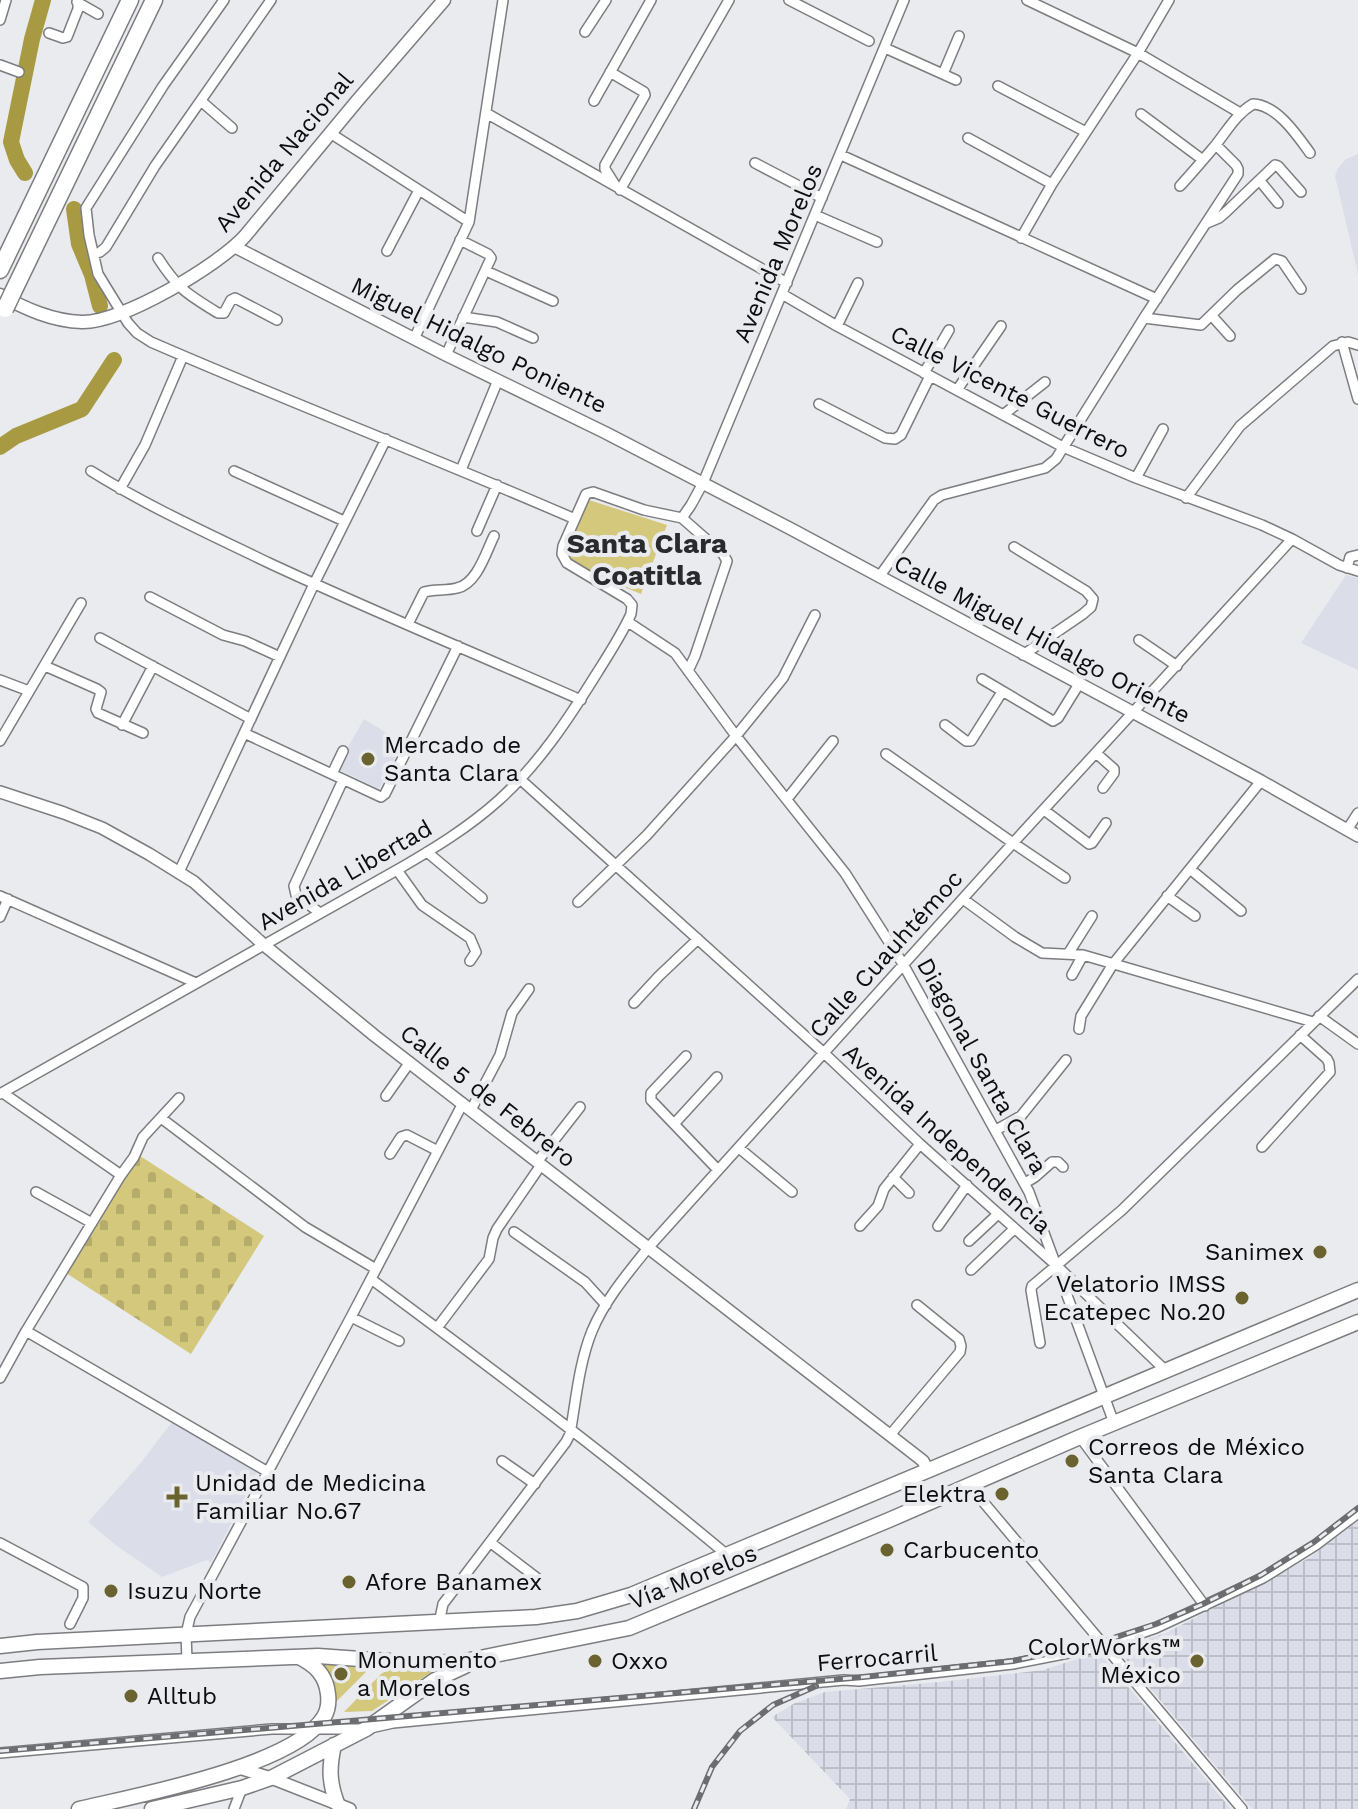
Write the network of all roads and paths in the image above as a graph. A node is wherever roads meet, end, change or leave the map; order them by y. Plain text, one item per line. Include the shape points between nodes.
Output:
1 (6, 0) edge
2 (130, 0) edge
3 (154, 0) edge
4 (224, 0) edge
5 (271, 0) edge
6 (444, 0) edge
7 (503, 0) edge
8 (606, 0) edge
9 (651, 0) edge
10 (729, 0) edge
11 (789, 0) edge
12 (904, 0) edge
13 (1027, 0) edge
14 (1169, 0) edge
15 (76, 2) edge
16 (98, 14) dead end
17 (0, 20) edge
18 (585, 32) dead end
19 (49, 33) dead end
20 (959, 36) dead end
21 (869, 41) dead end
22 (885, 48) junction
23 (1138, 53) junction
24 (0, 65) edge
25 (19, 72) dead end
26 (610, 72) junction
27 (943, 74) junction
28 (956, 80) dead end
29 (998, 86) dead end
30 (201, 101) junction
31 (594, 101) dead end
32 (486, 113) junction
33 (1240, 113) junction
34 (1141, 114) dead end
35 (232, 128) dead end
36 (1086, 132) junction
37 (330, 133) junction
38 (968, 138) dead end
39 (1216, 145) junction
40 (1310, 153) dead end
41 (841, 155) junction
42 (1203, 160) junction
43 (755, 163) dead end
44 (1260, 181) junction
45 (1052, 184) junction
46 (1180, 186) dead end
47 (618, 189) junction
48 (419, 190) junction
49 (1301, 192) dead end
50 (822, 198) junction
51 (1278, 203) dead end
52 (815, 215) junction
53 (469, 222) junction
54 (1207, 223) junction
55 (1021, 238) junction
56 (460, 240) junction
57 (877, 242) dead end
58 (235, 247) junction
59 (387, 251) dead end
60 (94, 254) junction
61 (158, 258) dead end
62 (0, 270) edge
63 (486, 271) junction
64 (787, 283) junction
65 (858, 283) dead end
66 (177, 285) junction
67 (1301, 289) dead end
68 (782, 294) junction
69 (1157, 299) junction
70 (553, 301) dead end
71 (4, 304) edge
72 (122, 314) junction
73 (1212, 316) junction
74 (463, 317) junction
75 (1144, 318) junction
76 (277, 320) dead end
77 (837, 326) junction
78 (1001, 326) dead end
79 (949, 330) dead end
80 (1230, 336) dead end
81 (533, 338) dead end
82 (414, 339) junction
83 (1342, 342) junction
84 (1358, 345) edge
85 (446, 355) junction
86 (183, 356) junction
87 (927, 374) junction
88 (498, 380) junction
89 (1045, 382) dead end
90 (957, 390) junction
91 (1358, 399) edge
92 (819, 404) dead end
93 (1003, 415) junction
94 (1163, 429) dead end
95 (386, 439) junction
96 (1063, 447) junction
97 (461, 470) junction
98 (91, 471) dead end
99 (234, 471) dead end
100 (1136, 478) junction
101 (703, 483) junction
102 (497, 485) junction
103 (120, 489) junction
104 (1186, 498) junction
105 (682, 518) junction
106 (575, 519) junction
107 (344, 521) junction
108 (477, 531) dead end
109 (494, 536) dead end
110 (1292, 539) junction
111 (1014, 547) dead end
112 (1358, 555) edge
113 (1353, 570) edge
114 (879, 577) junction
115 (314, 584) junction
116 (150, 597) dead end
117 (81, 603) dead end
118 (815, 615) dead end
119 (628, 622) junction
120 (408, 624) junction
121 (100, 638) dead end
122 (1139, 640) dead end
123 (458, 646) junction
124 (1023, 655) junction
125 (280, 657) junction
126 (45, 666) junction
127 (153, 666) junction
128 (1177, 666) junction
129 (688, 671) junction
130 (982, 679) dead end
131 (0, 680) edge
132 (1079, 684) junction
133 (29, 691) junction
134 (1002, 692) junction
135 (581, 700) junction
136 (0, 714) edge
137 (1133, 714) junction
138 (13, 719) junction
139 (251, 719) junction
140 (122, 725) junction
141 (945, 725) dead end
142 (143, 733) dead end
143 (244, 733) junction
144 (736, 736) junction
145 (0, 741) edge
146 (833, 741) dead end
147 (343, 751) dead end
148 (1096, 753) junction
149 (886, 754) dead end
150 (332, 774) junction
151 (520, 779) junction
152 (343, 780) junction
153 (1261, 781) junction
154 (1103, 788) dead end
155 (0, 792) edge
156 (787, 799) junction
157 (1044, 810) junction
158 (1358, 813) edge
159 (1106, 823) dead end
160 (1347, 830) junction
161 (1358, 836) edge
162 (1013, 843) junction
163 (427, 852) junction
164 (617, 866) junction
165 (1190, 869) junction
166 (397, 870) junction
167 (179, 872) junction
168 (1065, 878) dead end
169 (1167, 896) junction
170 (4, 898) edge
171 (482, 898) dead end
172 (963, 899) junction
173 (578, 902) dead end
174 (1241, 911) dead end
175 (320, 913) junction
176 (1092, 916) dead end
177 (1195, 916) dead end
178 (0, 917) edge
179 (698, 939) junction
180 (264, 945) junction
181 (1068, 954) junction
182 (1083, 955) junction
183 (470, 961) dead end
184 (903, 964) junction
185 (1113, 964) junction
186 (1072, 975) dead end
187 (1357, 981) edge
188 (196, 983) junction
189 (529, 989) dead end
190 (634, 1003) dead end
191 (1316, 1019) junction
192 (1079, 1029) dead end
193 (1300, 1035) junction
194 (1358, 1044) edge
195 (824, 1053) junction
196 (686, 1056) dead end
197 (1066, 1060) dead end
198 (410, 1062) junction
199 (717, 1077) dead end
200 (1, 1094) edge
201 (386, 1096) dead end
202 (179, 1098) dead end
203 (467, 1106) junction
204 (580, 1107) dead end
205 (161, 1118) junction
206 (674, 1124) junction
207 (996, 1130) junction
208 (920, 1144) junction
209 (1262, 1147) dead end
210 (739, 1148) junction
211 (438, 1151) junction
212 (390, 1154) dead end
213 (539, 1163) junction
214 (1063, 1167) dead end
215 (718, 1170) junction
216 (121, 1175) junction
217 (893, 1177) junction
218 (1025, 1183) junction
219 (967, 1185) junction
220 (36, 1192) dead end
221 (792, 1192) dead end
222 (909, 1193) dead end
223 (998, 1214) junction
224 (92, 1223) junction
225 (860, 1226) dead end
226 (938, 1226) dead end
227 (1014, 1229) junction
228 (514, 1232) dead end
229 (969, 1241) dead end
230 (648, 1248) junction
231 (1057, 1266) junction
232 (971, 1270) dead end
233 (373, 1274) junction
234 (1358, 1290) edge
235 (606, 1305) junction
236 (917, 1305) dead end
237 (351, 1317) junction
238 (1358, 1322) edge
239 (437, 1328) junction
240 (26, 1331) junction
241 (399, 1341) dead end
242 (1040, 1343) dead end
243 (1166, 1371) junction
244 (0, 1378) edge
245 (1104, 1397) junction
246 (1114, 1423) junction
247 (571, 1430) junction
248 (890, 1435) junction
249 (1080, 1437) junction
250 (502, 1461) dead end
251 (928, 1470) junction
252 (268, 1472) junction
253 (535, 1484) junction
254 (969, 1485) junction
255 (1358, 1513) edge
256 (0, 1543) edge
257 (491, 1543) junction
258 (726, 1554) junction
259 (537, 1578) dead end
260 (1205, 1606) junction
261 (439, 1623) junction
262 (70, 1624) dead end
263 (186, 1634) junction
264 (0, 1646) edge
265 (1104, 1646) junction
266 (297, 1656) junction
267 (485, 1658) junction
268 (187, 1660) junction
269 (0, 1671) edge
270 (314, 1729) junction
271 (366, 1729) junction
272 (334, 1745) junction
273 (0, 1753) edge
274 (238, 1767) junction
275 (271, 1778) junction
276 (242, 1788) junction
277 (344, 1806) edge
278 (79, 1809) edge
279 (152, 1809) edge
280 (234, 1809) edge
281 (1242, 1809) edge

1 - 17 street
2 - 62 highway
3 - 71 highway
4 - 60 street via 88,204
5 - 30 street
6 - 37 main road, Avenida Nacional
7 - 32 street
8 - 18 street
9 - 26 street
10 - 47 street
11 - 21 street
12 - 22 street, Avenida Morelos
13 - 23 street
14 - 23 street
15 - 16 street
15 - 19 street via 66,38
20 - 27 street
22 - 27 street
22 - 41 street, Avenida Morelos
23 - 33 street
23 - 36 street
24 - 25 street
26 - 31 street
26 - 47 street via 645,95 605,165
27 - 28 street
29 - 36 street
30 - 35 street
30 - 60 street via 106,247
32 - 47 street
32 - 53 street
33 - 39 street
33 - 40 street via 1259,104 1280,118
34 - 42 street
36 - 45 street
37 - 48 street
37 - 58 main road, Avenida Nacional
38 - 45 street
39 - 42 street
39 - 54 street via 1238,171
41 - 50 street, Avenida Morelos
41 - 55 street
42 - 46 street
43 - 50 street
44 - 49 street via 1277,165
44 - 51 street
44 - 54 street
45 - 55 street
47 - 64 street
48 - 53 street
48 - 59 street
50 - 52 street, Avenida Morelos
52 - 57 street
52 - 64 street, Avenida Morelos
53 - 56 street
54 - 69 street
55 - 69 street
56 - 63 street via 490,255
56 - 82 street
58 - 66 main road, Avenida Nacional
58 - 82 street, Miguel Hidalgo Poniente
60 - 72 street via 96,270
61 - 66 street
63 - 70 street
63 - 74 street
64 - 68 street, Avenida Morelos
65 - 77 street
66 - 72 main road, Avenida Nacional
66 - 76 street via 218,313 235,298
67 - 73 street via 1275,259
68 - 77 street, Calle Vicente Guerrero
68 - 101 street, Avenida Morelos
69 - 75 street
71 - 72 main road, Avenida Nacional via 63,320 97,322
72 - 86 street via 142,337
73 - 75 street via 1196,326
73 - 80 street
74 - 81 street via 497,322
74 - 85 street
75 - 96 street
77 - 87 street, Calle Vicente Guerrero
78 - 90 street
79 - 87 street
82 - 85 street, Miguel Hidalgo Poniente
83 - 84 street
83 - 91 street
83 - 104 street via 1240,426
85 - 88 street, Miguel Hidalgo Poniente
86 - 95 street
86 - 103 street
87 - 90 street, Calle Vicente Guerrero
87 - 92 street via 895,439
88 - 97 street
88 - 101 street, Miguel Hidalgo Poniente
89 - 93 street
90 - 93 street, Calle Vicente Guerrero
93 - 96 street, Calle Vicente Guerrero
94 - 100 street
95 - 97 street
95 - 107 street
96 - 100 street, Calle Vicente Guerrero
96 - 114 street via 1045,468 934,500
97 - 102 street
98 - 103 street
99 - 107 street
100 - 104 street, Calle Vicente Guerrero
101 - 105 street, Avenida Morelos
101 - 114 street, Calle Miguel Hidalgo Oriente
102 - 106 street
102 - 108 street
103 - 115 street
104 - 110 street, Calle Vicente Guerrero
105 - 106 street via 590,492
105 - 129 street via 727,561
106 - 119 street, Avenida Libertad via 563,559 627,599 632,605
107 - 115 street
109 - 120 street via 467,585 424,592
110 - 113 street, Calle Vicente Guerrero
110 - 128 street, Calle Cuauhtémoc
111 - 124 street via 1093,599 1083,614
112 - 113 street via 1350,557
114 - 124 street, Calle Miguel Hidalgo Oriente
115 - 120 street
115 - 125 street
116 - 125 street
117 - 126 street
118 - 144 street via 783,678
119 - 129 street, Diagonal Santa Clara via 675,653
119 - 135 street, Avenida Libertad
120 - 123 street
121 - 127 street
122 - 128 street
123 - 135 street
123 - 152 street via 385,794 381,797
124 - 132 street, Calle Miguel Hidalgo Oriente
125 - 139 street
126 - 133 street
126 - 140 street via 99,690 97,711
127 - 139 street
127 - 140 street
128 - 137 street, Calle Cuauhtémoc
129 - 144 street, Diagonal Santa Clara
130 - 134 street
131 - 133 street
132 - 134 street via 1055,721
132 - 137 street, Calle Miguel Hidalgo Oriente
133 - 138 street
134 - 141 street via 971,741
135 - 151 street, Avenida Libertad
136 - 138 street
137 - 148 street, Calle Cuauhtémoc
137 - 153 street, Calle Miguel Hidalgo Oriente
138 - 145 street
139 - 143 street
140 - 142 street
143 - 150 street
143 - 167 street
144 - 156 street, Diagonal Santa Clara
144 - 164 street
146 - 156 street
147 - 150 street
148 - 154 street via 1114,769
148 - 157 street, Calle Cuauhtémoc
149 - 162 street
150 - 152 street
151 - 163 street, Avenida Libertad
151 - 164 street, Avenida Independencia
152 - 175 street via 294,886 296,895
153 - 160 street, Calle Miguel Hidalgo Oriente
153 - 165 street
155 - 167 street, Calle 5 de Febrero via 102,828
156 - 184 street, Diagonal Santa Clara via 845,873
157 - 159 street via 1089,844
157 - 162 street, Calle Cuauhtémoc
158 - 160 street
160 - 161 street, Calle Miguel Hidalgo Oriente
162 - 168 street
162 - 172 street, Calle Cuauhtémoc
163 - 166 street, Avenida Libertad
163 - 171 street
164 - 173 street
164 - 179 street, Avenida Independencia
165 - 169 street
165 - 174 street
166 - 175 street, Avenida Libertad
166 - 183 street via 422,905 471,939 476,952
167 - 180 street, Calle 5 de Febrero
169 - 177 street
169 - 185 street
170 - 178 street
170 - 188 street
172 - 181 street via 1037,951
172 - 184 street, Calle Cuauhtémoc
175 - 180 street, Avenida Libertad
176 - 181 street
179 - 190 street
179 - 195 street, Avenida Independencia
180 - 188 street, Avenida Libertad
180 - 198 street, Calle 5 de Febrero
181 - 182 street
182 - 185 street
182 - 186 street
184 - 195 street, Calle Cuauhtémoc
184 - 207 street, Diagonal Santa Clara
185 - 191 street
185 - 192 street via 1081,1016
187 - 191 street
188 - 200 street, Avenida Libertad
189 - 203 street via 512,1013 502,1051
191 - 193 street
191 - 194 street
193 - 209 street via 1327,1059 1330,1072
193 - 231 street via 1122,1210
195 - 208 street, Avenida Independencia
195 - 210 street, Calle Cuauhtémoc
196 - 206 street via 651,1095
197 - 207 street via 1021,1116
198 - 201 street
198 - 203 street, Calle 5 de Febrero
199 - 206 street
200 - 216 street
202 - 205 street
203 - 211 street
203 - 213 street, Calle 5 de Febrero
204 - 213 street
205 - 216 street
205 - 233 street
206 - 215 street
207 - 218 street, Diagonal Santa Clara
208 - 217 street
208 - 219 street, Avenida Independencia
210 - 215 street, Calle Cuauhtémoc
210 - 221 street
211 - 212 street via 407,1135
211 - 233 street
213 - 230 street, Calle 5 de Febrero
213 - 239 street via 497,1229 489,1259
214 - 218 street via 1052,1162
215 - 230 street, Calle Cuauhtémoc
216 - 224 street
217 - 222 street
217 - 225 street
218 - 231 street, Diagonal Santa Clara
219 - 223 street, Avenida Independencia
219 - 226 street
220 - 224 street
223 - 227 street, Avenida Independencia
223 - 229 street
224 - 240 street
227 - 231 street, Avenida Independencia
227 - 232 street
228 - 235 street via 585,1282
230 - 235 street, Calle Cuauhtémoc
230 - 248 street, Calle 5 de Febrero
231 - 242 street via 1031,1289
231 - 243 street, Avenida Independencia
231 - 245 street, Diagonal Santa Clara
233 - 237 street
233 - 239 street
234 - 243 main road, Vía Morelos
235 - 247 street, Calle Cuauhtémoc via 587,1346
236 - 248 street via 959,1339 960,1352
237 - 241 street
237 - 252 street
238 - 246 main road, Vía Morelos
239 - 247 street
240 - 244 street
240 - 252 street
243 - 245 main road, Vía Morelos
245 - 246 street, Diagonal Santa Clara
245 - 251 main road, Vía Morelos
246 - 249 main road, Vía Morelos
247 - 253 street
247 - 258 street
248 - 251 street, Calle 5 de Febrero
249 - 254 main road, Vía Morelos
249 - 260 street
250 - 253 street
251 - 258 main road, Vía Morelos
252 - 263 street via 190,1617
253 - 257 street
254 - 265 street
254 - 267 main road, Vía Morelos via 644,1623
255 - 260 street, Ferrocarril via 1263,1578
256 - 262 street via 83,1587
257 - 259 street
257 - 261 street via 443,1604
258 - 261 main road, Vía Morelos via 631,1595 577,1611
260 - 265 street, Ferrocarril
261 - 263 main road, Vía Morelos
263 - 264 main road, Vía Morelos
263 - 268 street
265 - 271 street, Ferrocarril via 992,1667
265 - 281 street
266 - 267 main road, Vía Morelos via 440,1663
266 - 268 main road, Vía Morelos
266 - 270 main road via 321,1672 326,1682 329,1702
267 - 271 main road via 435,1680
268 - 269 main road, Vía Morelos
270 - 271 street, Ferrocarril
270 - 273 street, Ferrocarril
270 - 274 main road via 279,1752
271 - 272 main road
272 - 275 main road
272 - 277 main road via 329,1774
274 - 275 street
274 - 278 main road
275 - 276 main road
275 - 277 street
276 - 279 main road
276 - 280 street

